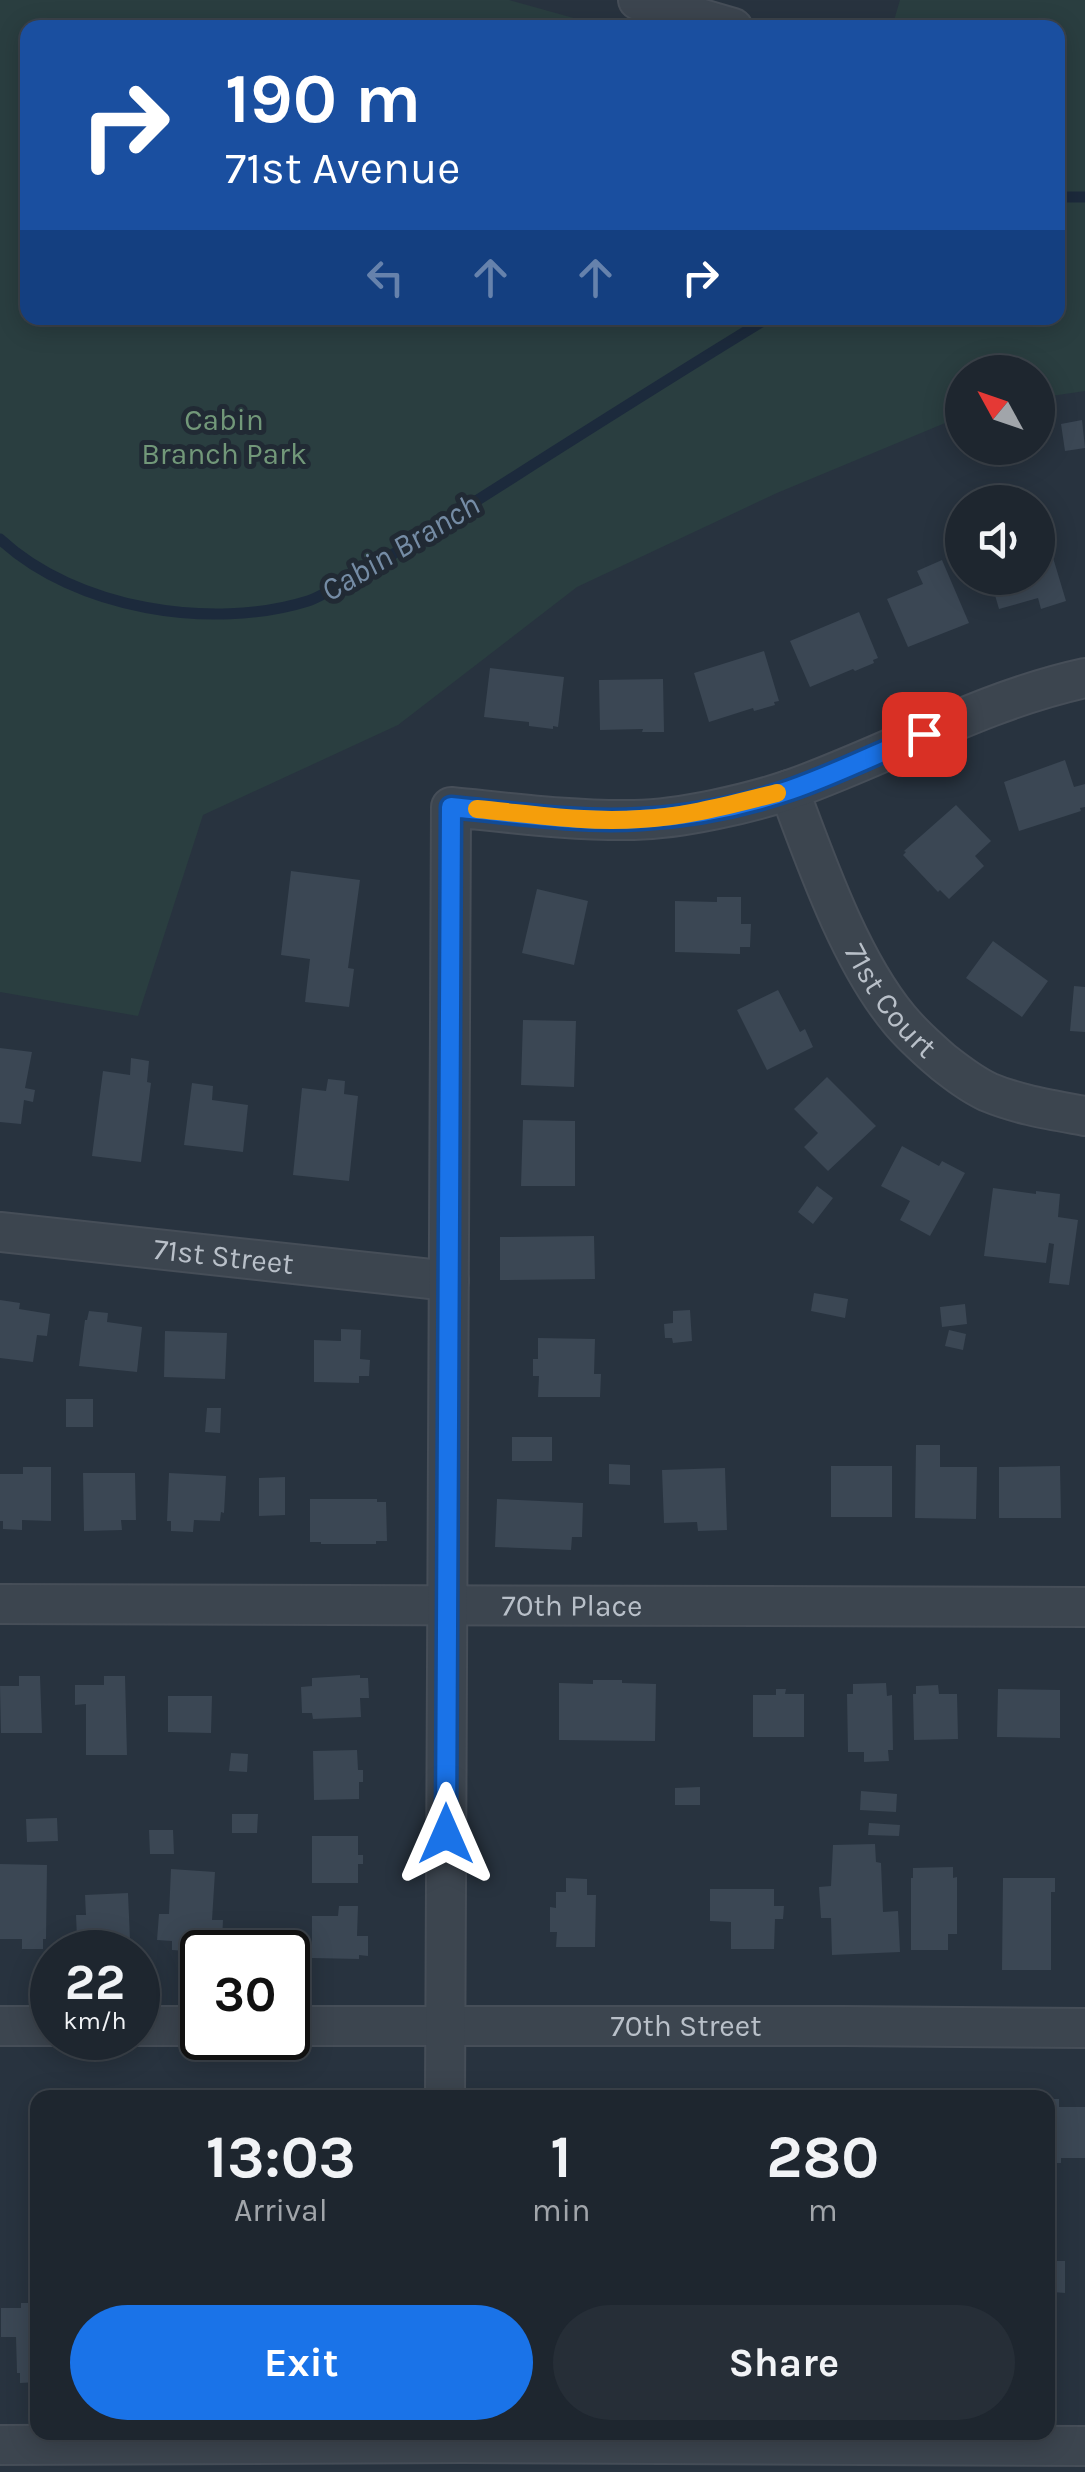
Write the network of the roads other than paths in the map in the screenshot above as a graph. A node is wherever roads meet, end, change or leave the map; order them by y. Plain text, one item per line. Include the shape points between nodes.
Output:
1 (638, 0) edge
2 (706, 20) edge
3 (1085, 678) edge
4 (789, 790) junction
5 (1085, 1116) edge
6 (0, 1232) edge
7 (448, 1281) junction
8 (0, 1604) edge
9 (447, 1605) junction
10 (1085, 1606) edge
11 (0, 2026) edge
12 (30, 2026) edge
13 (310, 2026) edge
14 (445, 2026) junction
15 (1085, 2028) edge
16 (445, 2090) edge
17 (0, 2444) edge
18 (1085, 2446) edge
19 (443, 2449) edge

1 - 2 street
3 - 4 street via 1022,696
4 - 5 street, 71st Court via 849,936 901,1022 985,1090
4 - 7 street via 636,820 451,807
6 - 7 street, 71st Street
7 - 9 street
8 - 9 street, 70th Place
9 - 10 street, 70th Place
9 - 14 street
11 - 12 street
13 - 14 street, 70th Street
14 - 15 street, 70th Street
14 - 16 street
17 - 19 street
18 - 19 street

